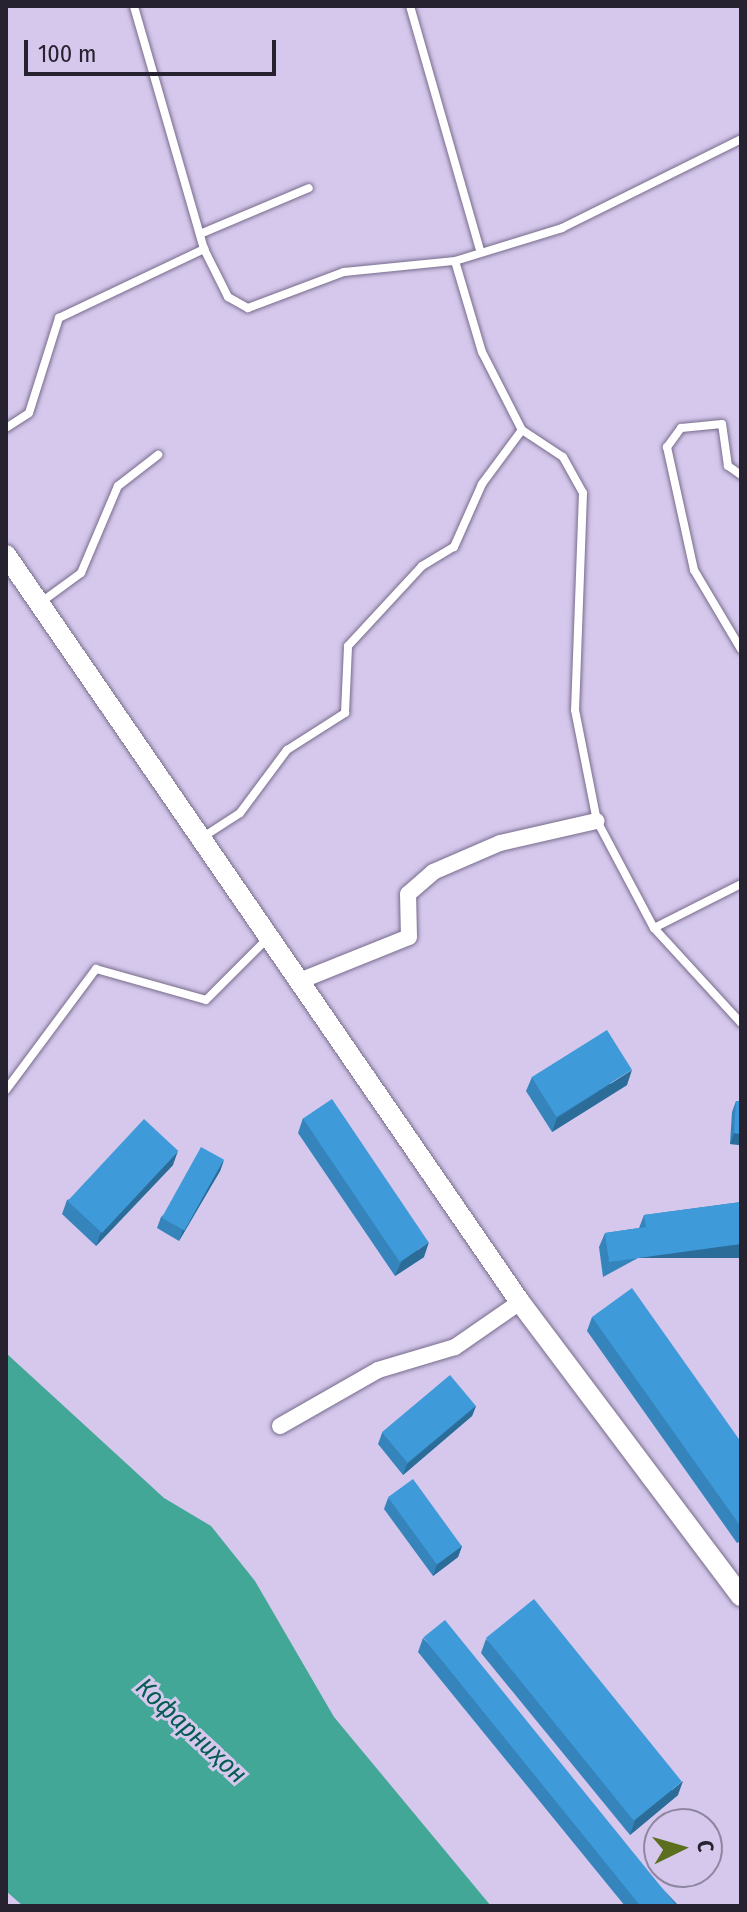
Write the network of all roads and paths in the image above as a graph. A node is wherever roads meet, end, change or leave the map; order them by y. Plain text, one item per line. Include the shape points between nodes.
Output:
1 (134, 6) edge
2 (410, 6) edge
3 (741, 139) edge
4 (309, 188) dead end
5 (200, 234) junction
6 (204, 249) junction
7 (480, 250) junction
8 (455, 261) junction
9 (6, 428) edge
10 (522, 430) junction
11 (158, 455) dead end
12 (741, 475) edge
13 (6, 555) edge
14 (40, 603) junction
15 (741, 649) edge
16 (597, 821) junction
17 (203, 837) junction
18 (741, 884) edge
19 (654, 928) junction
20 (271, 935) junction
21 (302, 980) junction
22 (741, 1023) edge
23 (6, 1090) edge
24 (520, 1302) junction
25 (280, 1426) dead end
26 (741, 1596) edge

1 - 5 lane
2 - 7 lane
3 - 7 lane via 615,206
4 - 5 lane
5 - 6 lane
6 - 8 lane via 228,297 248,308 344,272
6 - 9 lane via 59,318 29,413
7 - 8 lane
8 - 10 lane via 482,352
10 - 16 lane via 563,457 583,493 575,710
10 - 17 lane via 482,484 454,547 422,566 348,646 345,713 287,750 240,813
11 - 14 lane via 113,493 81,573
12 - 15 lane via 728,466 722,424 681,428 667,447 694,570
13 - 14 street
14 - 17 street
16 - 19 lane
16 - 21 street via 500,843 433,872 408,894 409,937
17 - 20 street
18 - 19 lane
19 - 22 lane
20 - 21 street
20 - 23 lane via 206,1000 96,969
21 - 24 street
24 - 25 street via 455,1347 378,1370
24 - 26 street

